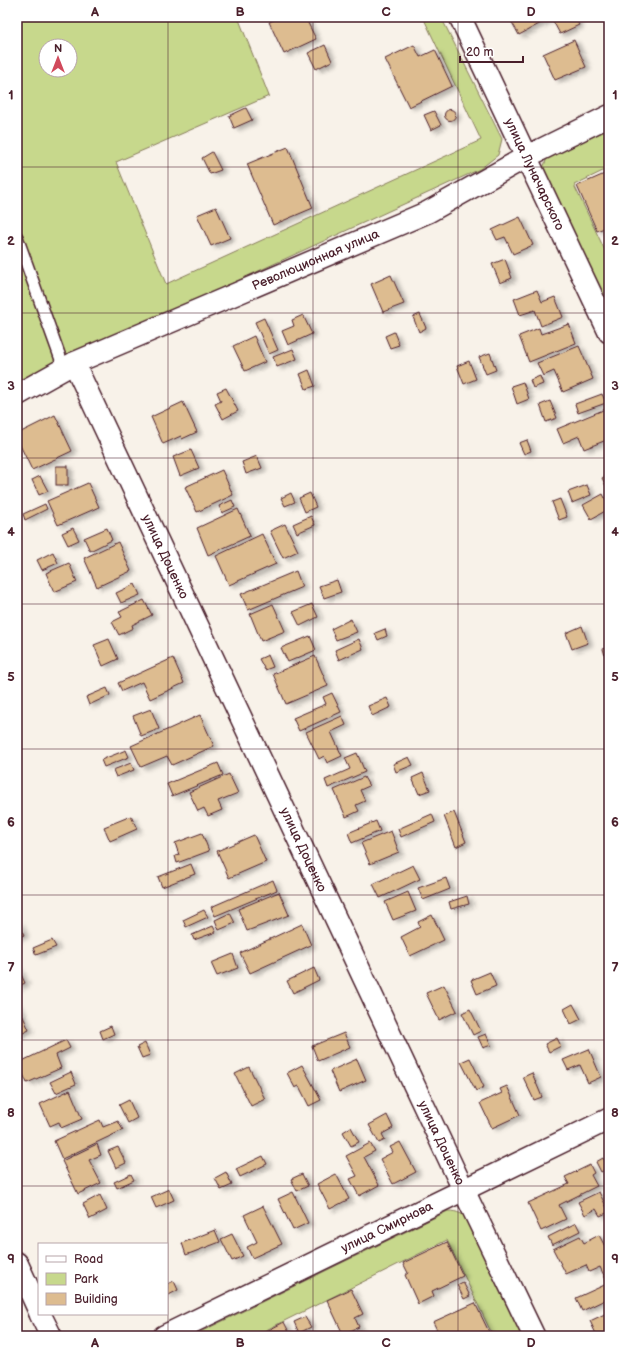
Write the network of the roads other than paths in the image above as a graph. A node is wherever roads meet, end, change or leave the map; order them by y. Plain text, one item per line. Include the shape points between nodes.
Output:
1 (460, 17) edge
2 (609, 116) edge
3 (526, 157) junction
4 (17, 237) edge
5 (609, 332) edge
6 (69, 366) junction
7 (17, 395) edge
8 (609, 1119) edge
9 (464, 1191) junction
10 (17, 1263) edge
11 (38, 1309) edge
12 (40, 1315) edge
13 (50, 1336) edge
14 (164, 1336) edge
15 (534, 1336) edge

1 - 3 street, улица Луначарского
2 - 3 street, Революционная улица
3 - 5 street, улица Луначарского
3 - 6 street, Революционная улица via 428,212
4 - 6 lane
6 - 7 street, Революционная улица
6 - 9 street, улица Доценко
8 - 9 street, улица Смирнова
9 - 14 street, улица Смирнова
9 - 15 street, улица Доценко
10 - 11 street
12 - 13 street

